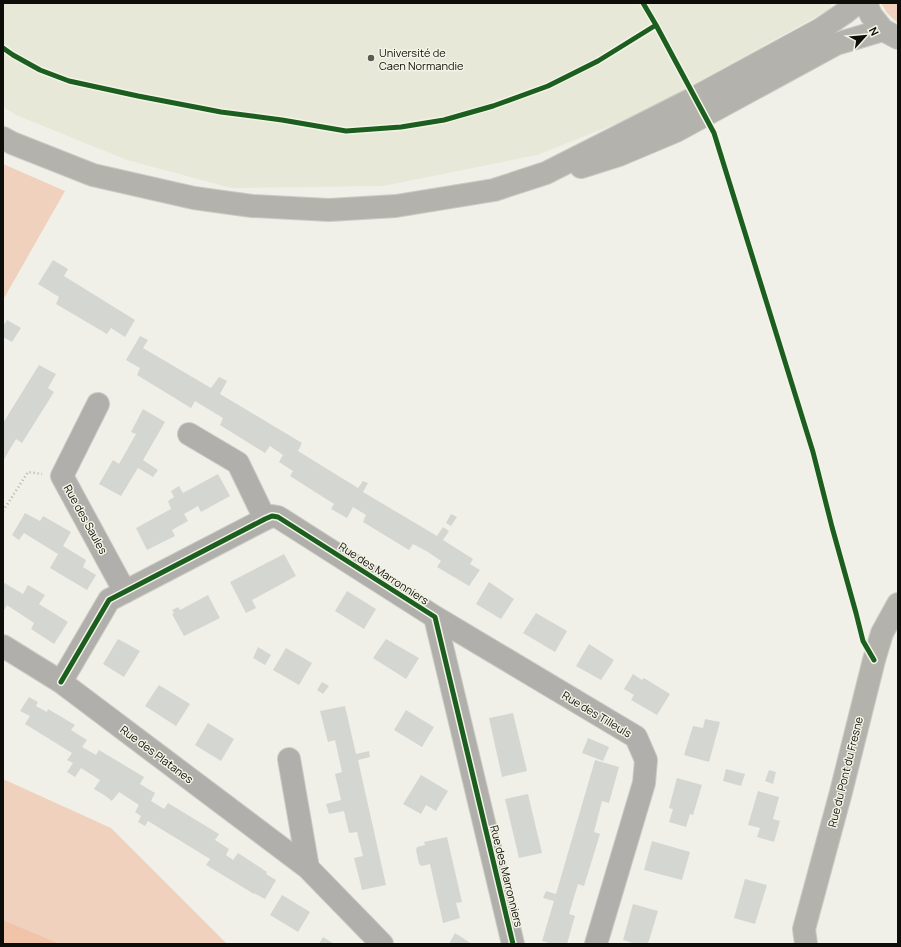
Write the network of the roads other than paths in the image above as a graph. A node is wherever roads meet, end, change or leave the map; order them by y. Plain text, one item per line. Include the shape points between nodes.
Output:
1 (857, 3) edge
2 (866, 3) edge
3 (891, 34) edge
4 (3, 138) edge
5 (546, 173) junction
6 (98, 404) dead end
7 (189, 434) dead end
8 (265, 519) junction
9 (125, 592) junction
10 (898, 604) edge
11 (898, 612) edge
12 (435, 617) junction
13 (3, 646) edge
14 (61, 682) junction
15 (289, 760) dead end
16 (308, 868) junction
17 (382, 944) edge
18 (513, 944) edge
19 (596, 944) edge
20 (806, 944) edge
21 (809, 944) edge

1 - 5 main road via 821,29 696,97
2 - 3 main road via 871,15
3 - 5 main road via 836,44 676,131 620,155 568,171
4 - 5 main road via 93,175 194,198 252,206 328,210 396,206 494,190
6 - 9 street, Rue des Saules via 62,476
7 - 8 street via 238,463
8 - 9 street
8 - 12 street, Rue des Marronniers via 278,517
9 - 14 street via 109,600
10 - 20 main road, Rue du Pont du Fresne via 882,633 874,660 804,929
11 - 21 main road, Rue du Pont du Fresne via 885,675 836,871 818,938
12 - 18 street, Rue des Marronniers
12 - 19 street, Rue des Tilleuls via 636,737 646,760 644,783
13 - 14 street, Rue des Platanes
14 - 16 street, Rue des Platanes
15 - 16 street
16 - 17 street, Rue des Platanes

